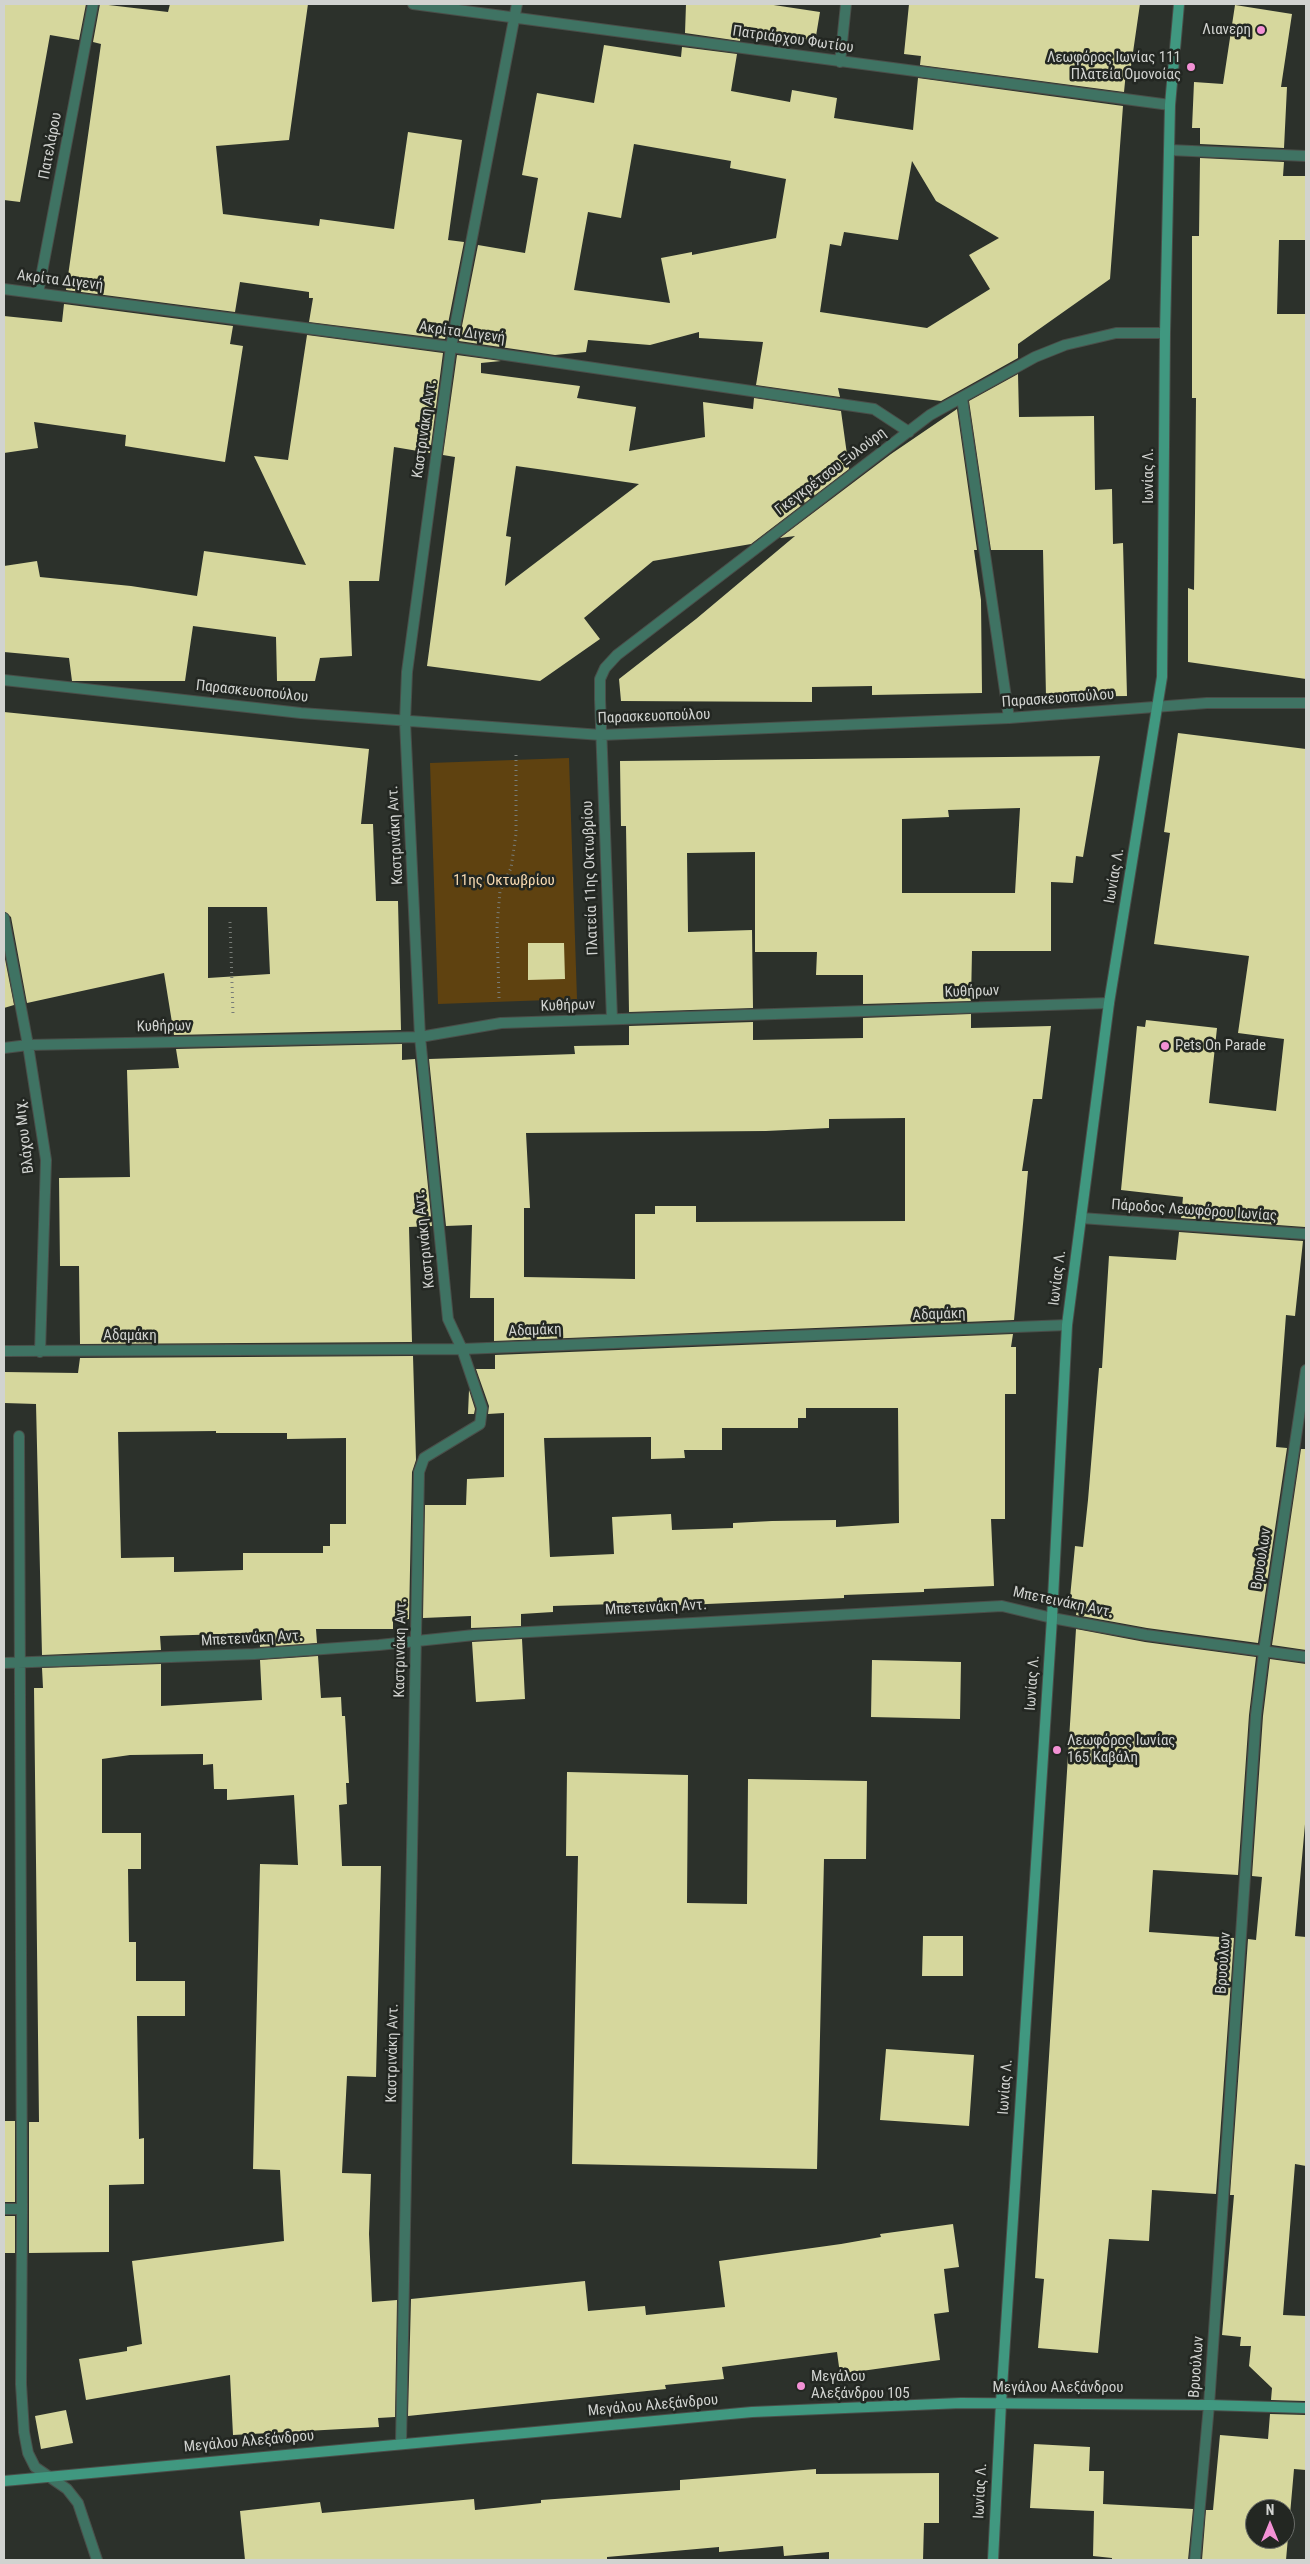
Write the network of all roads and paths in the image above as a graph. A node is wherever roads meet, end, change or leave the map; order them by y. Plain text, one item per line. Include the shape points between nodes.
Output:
1 (93, 4) edge
2 (413, 4) edge
3 (517, 4) edge
4 (846, 4) edge
5 (1179, 4) edge
6 (515, 17) junction
7 (840, 62) junction
8 (1170, 105) junction
9 (1169, 150) junction
10 (1306, 156) edge
11 (4, 289) edge
12 (38, 293) junction
13 (1164, 334) junction
14 (451, 347) junction
15 (962, 398) junction
16 (909, 432) junction
17 (4, 680) edge
18 (1306, 703) edge
19 (1158, 706) junction
20 (1009, 718) junction
21 (405, 722) junction
22 (514, 729) junction
23 (601, 735) junction
24 (4, 918) edge
25 (230, 922) dead end
26 (1109, 1003) junction
27 (612, 1019) junction
28 (501, 1023) junction
29 (420, 1037) junction
30 (233, 1040) junction
31 (28, 1045) junction
32 (4, 1048) edge
33 (1081, 1218) junction
34 (1306, 1234) edge
35 (1067, 1325) junction
36 (462, 1349) junction
37 (4, 1351) edge
38 (40, 1352) junction
39 (1306, 1370) edge
40 (18, 1436) dead end
41 (1052, 1618) junction
42 (416, 1641) junction
43 (1264, 1651) junction
44 (1306, 1657) edge
45 (4, 1663) edge
46 (20, 1663) junction
47 (4, 2209) edge
48 (22, 2209) junction
49 (1000, 2402) junction
50 (1209, 2404) junction
51 (1306, 2408) edge
52 (401, 2443) junction
53 (46, 2476) junction
54 (4, 2481) edge
55 (96, 2560) edge
56 (993, 2560) edge
57 (1195, 2560) edge

1 - 12 street, Πατελάρου
2 - 6 street, Πατριάρχου Φωτίου
3 - 6 street, Καστρινάκη Αντ.
4 - 7 street
5 - 8 street, Ιωνίας Λ.
6 - 7 street, Πατριάρχου Φωτίου
6 - 14 street, Καστρινάκη Αντ.
7 - 8 street, Πατριάρχου Φωτίου
8 - 9 street, Ιωνίας Λ.
9 - 10 street
9 - 13 street, Ιωνίας Λ.
11 - 12 street, Ακρίτα Διγενή
12 - 14 street, Ακρίτα Διγενή
13 - 15 street, Γκεγκρέτσου Ξυλούρη via 1116,334 1066,345 1035,357
13 - 19 street, Ιωνίας Λ. via 1163,651
14 - 16 street, Ακρίτα Διγενή via 874,409
14 - 21 street, Καστρινάκη Αντ. via 411,636
15 - 16 street, Γκεγκρέτσου Ξυλούρη via 930,415
15 - 20 street
16 - 23 street, Γκεγκρέτσου Ξυλούρη via 617,655 600,679
17 - 21 street, Παρασκευοπούλου
18 - 19 street, Παρασκευοπούλου
19 - 20 street, Παρασκευοπούλου
19 - 26 street, Ιωνίας Λ.
20 - 23 street, Παρασκευοπούλου
21 - 22 street, Παρασκευοπούλου
21 - 29 street, Καστρινάκη Αντ.
22 - 23 street, Παρασκευοπούλου
22 - 28 path via 518,779 516,834 511,868 500,891 497,926
23 - 27 street, Πλατεία 11ης Οκτωβρίου
24 - 31 street, Βλάχου Μιχ.
25 - 30 path
26 - 27 street, Κυθήρων
26 - 33 street, Ιωνίας Λ.
27 - 28 street, Κυθήρων
28 - 29 street, Κυθήρων
29 - 30 street, Κυθήρων
29 - 36 street, Καστρινάκη Αντ. via 448,1319
30 - 31 street, Κυθήρων
31 - 32 street, Κυθήρων
31 - 38 street, Βλάχου Μιχ. via 46,1160
33 - 34 street, Πάροδος Λεωφόρου Ιωνίας
33 - 35 street, Ιωνίας Λ.
35 - 36 street, Αδαμάκη
35 - 41 street, Ιωνίας Λ.
36 - 38 street, Αδαμάκη
36 - 42 street, Καστρινάκη Αντ. via 482,1408 480,1424 424,1458 420,1472
37 - 38 street, Αδαμάκη
39 - 43 street, Βρυούλων
40 - 46 street
41 - 42 street, Μπετεινάκη Αντ. via 1002,1606 964,1606
41 - 43 street, Μπετεινάκη Αντ.
41 - 49 street, Ιωνίας Λ.
42 - 46 street, Μπετεινάκη Αντ. via 225,1656
42 - 52 street, Καστρινάκη Αντ.
43 - 44 street, Μπετεινάκη Αντ.
43 - 50 street, Βρυούλων via 1256,1725
45 - 46 street, Μπετεινάκη Αντ.
46 - 48 street
47 - 48 street
48 - 53 street via 21,2384 24,2432 32,2462 38,2472
49 - 50 street, Μεγάλου Αλεξάνδρου
49 - 52 street, Μεγάλου Αλεξάνδρου via 752,2412
49 - 56 street, Ιωνίας Λ.
50 - 51 street, Μεγάλου Αλεξάνδρου
50 - 57 street, Βρυούλων
52 - 53 street, Μεγάλου Αλεξάνδρου
53 - 54 street, Μεγάλου Αλεξάνδρου
53 - 55 street via 67,2489 78,2503

